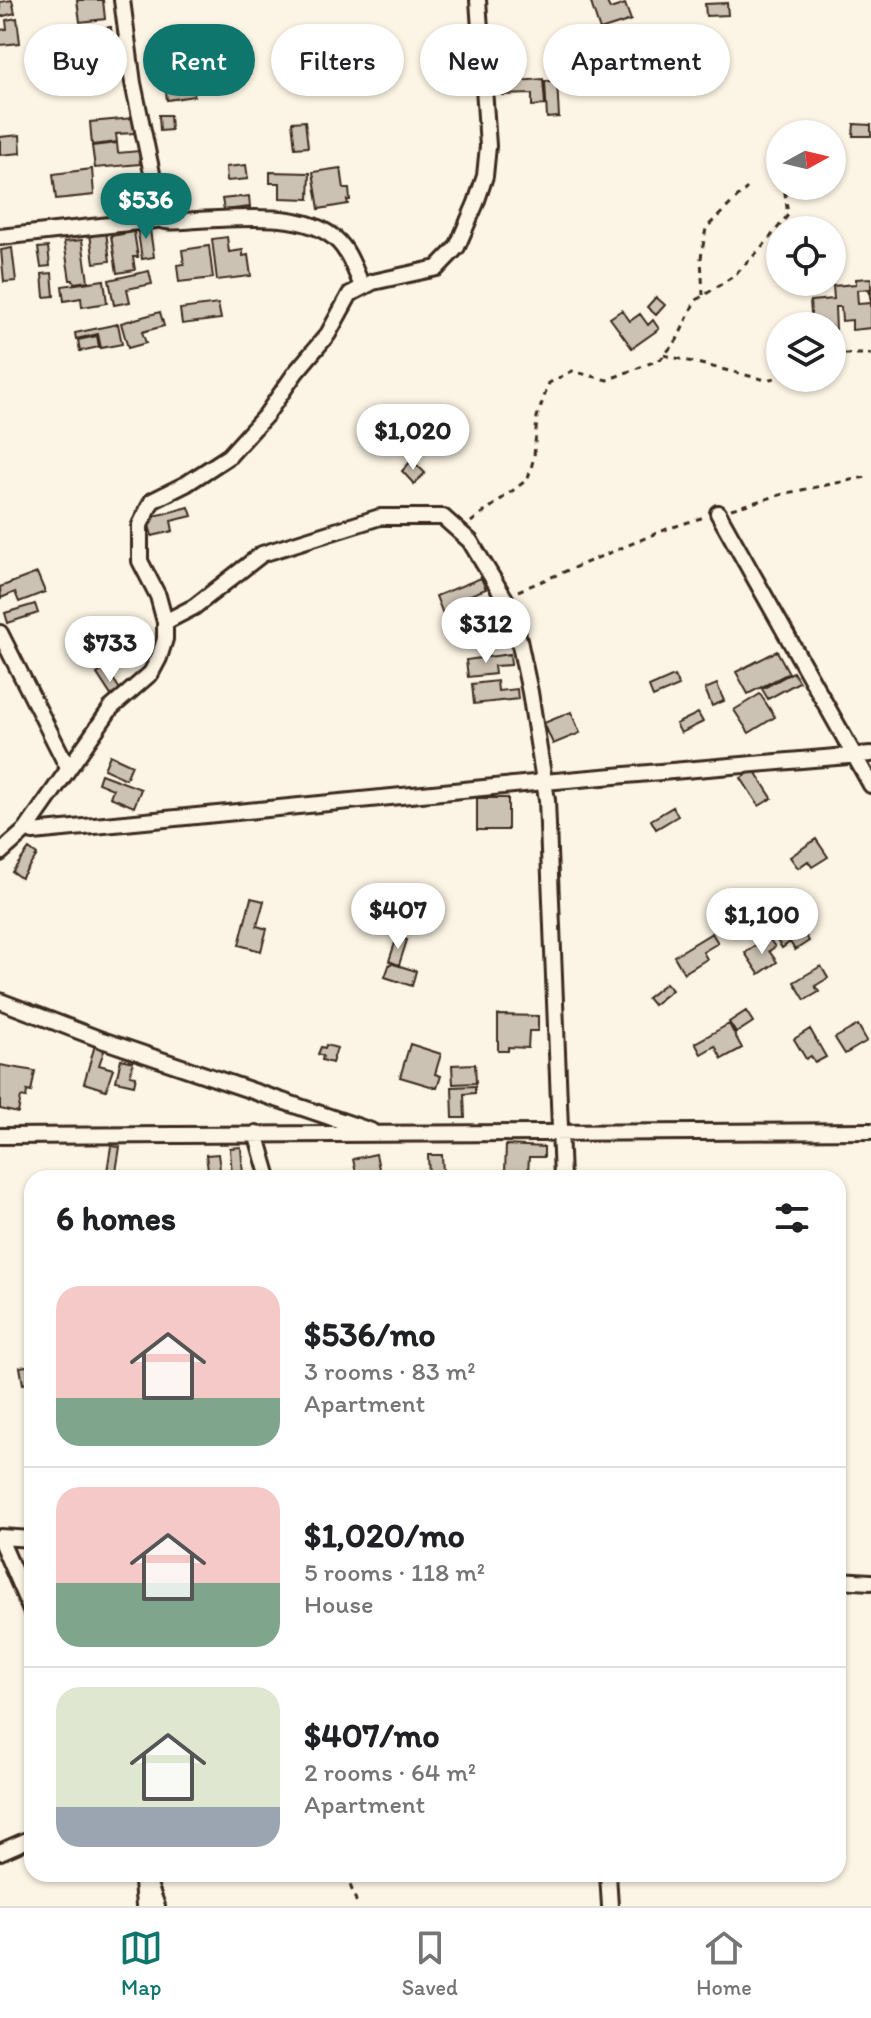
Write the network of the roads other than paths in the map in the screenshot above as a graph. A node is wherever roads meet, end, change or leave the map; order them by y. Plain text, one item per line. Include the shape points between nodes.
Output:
1 (122, 0) edge
2 (478, 0) edge
3 (156, 220) junction
4 (0, 237) edge
5 (362, 286) junction
6 (718, 513) road end
7 (165, 622) junction
8 (0, 633) edge
9 (871, 754) edge
10 (853, 755) junction
11 (68, 768) junction
12 (544, 782) junction
13 (871, 785) edge
14 (33, 832) dead end
15 (5, 849) edge
16 (0, 861) edge
17 (0, 1001) edge
18 (559, 1131) junction
19 (871, 1131) edge
20 (256, 1133) junction
21 (382, 1135) junction
22 (0, 1136) edge
23 (267, 1170) edge
24 (561, 1170) edge
25 (0, 1538) edge
26 (24, 1539) edge
27 (846, 1580) edge
28 (871, 1582) edge
29 (24, 1594) edge
30 (24, 1842) edge
31 (0, 1852) edge
32 (143, 1882) edge
33 (146, 1882) edge
34 (608, 1882) edge
35 (144, 1906) edge
36 (157, 1906) edge
37 (610, 1906) edge

1 - 3 street via 153,178 143,201
2 - 5 street via 488,146 485,176 469,221 457,247 437,268
3 - 4 street
3 - 5 street via 263,218 308,223 342,246
5 - 7 street via 350,294 328,334 229,456 152,501 140,525 140,561
6 - 10 street
7 - 11 street via 165,639 151,673 111,708
7 - 12 street via 194,607 262,554 380,517 443,517 470,541 513,612
8 - 11 street
9 - 10 street
10 - 12 street
10 - 13 street
11 - 15 street via 32,822
12 - 14 street
12 - 18 street
15 - 16 street
17 - 21 street
18 - 19 street
18 - 21 street
18 - 24 street
20 - 21 street
20 - 22 street
20 - 23 street
25 - 26 street
25 - 29 street
27 - 28 street
30 - 31 street
32 - 35 street
33 - 36 street
34 - 37 street

